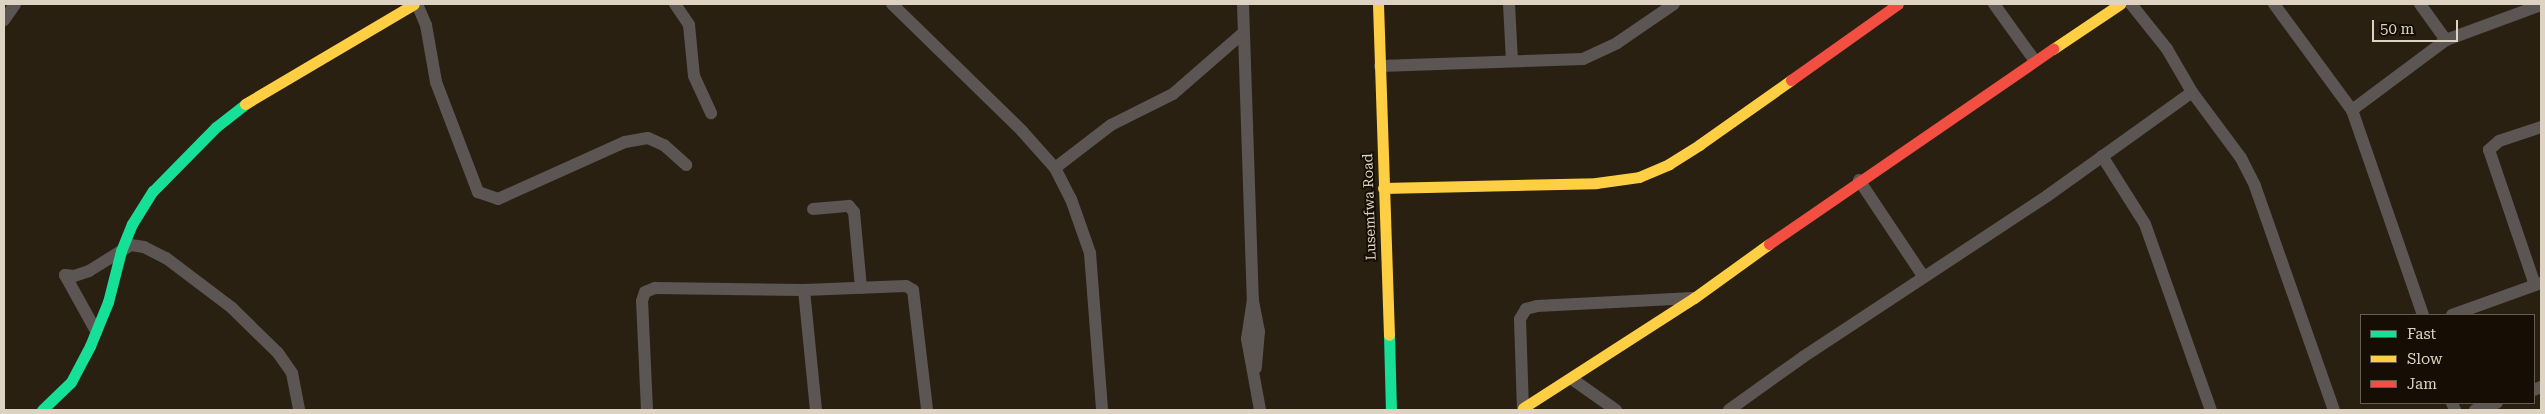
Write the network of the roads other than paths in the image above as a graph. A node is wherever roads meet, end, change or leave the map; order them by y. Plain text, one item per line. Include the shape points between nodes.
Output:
1 (15, 4) edge
2 (416, 4) edge
3 (675, 4) edge
4 (892, 4) edge
5 (1243, 4) edge
6 (1378, 4) edge
7 (1509, 4) edge
8 (1674, 4) edge
9 (1898, 4) edge
10 (1994, 4) edge
11 (2120, 4) edge
12 (2131, 4) edge
13 (2274, 4) edge
14 (2420, 4) edge
15 (2541, 5) edge
16 (4, 20) edge
17 (1242, 34) junction
18 (2446, 40) junction
19 (1512, 61) junction
20 (2034, 61) junction
21 (1380, 66) junction
22 (2192, 92) junction
23 (2352, 110) junction
24 (711, 113) dead end
25 (2541, 127) edge
26 (2102, 156) junction
27 (686, 165) dead end
28 (1055, 168) junction
29 (1859, 180) junction
30 (1383, 188) junction
31 (813, 209) dead end
32 (121, 250) junction
33 (1923, 276) junction
34 (2538, 284) edge
35 (860, 288) junction
36 (804, 290) junction
37 (1694, 298) junction
38 (2423, 314) edge
39 (2455, 314) edge
40 (96, 331) junction
41 (1572, 379) junction
42 (2494, 404) edge
43 (1523, 409) edge
44 (42, 410) edge
45 (299, 410) edge
46 (647, 410) edge
47 (816, 410) edge
48 (927, 410) edge
49 (1102, 410) edge
50 (1260, 410) edge
51 (1390, 410) edge
52 (1616, 410) edge
53 (1729, 410) edge
54 (2211, 410) edge
55 (2334, 410) edge
56 (2475, 410) edge

1 - 16 street
2 - 27 street via 426,26 434,74 478,192 498,198 625,142 648,138 664,145
2 - 32 street via 271,85 216,127 147,198
3 - 24 street via 689,25 694,76
4 - 28 street via 983,91
5 - 17 street
6 - 21 street, Lusemfwa Road
7 - 19 street
8 - 19 street via 1617,43 1583,58
9 - 30 street via 1699,145 1669,164 1639,177 1596,184
10 - 20 street
11 - 20 street
12 - 22 street via 2167,49
13 - 23 street
14 - 18 street
15 - 18 street
17 - 28 street via 1174,94 1111,125
17 - 50 street via 1252,299 1247,338
18 - 23 street
19 - 21 street
20 - 29 street
21 - 30 street, Lusemfwa Road
22 - 26 street
22 - 55 street via 2241,158 2255,186
23 - 38 street
25 - 34 street via 2499,141 2489,150
26 - 33 street
26 - 54 street via 2145,224
28 - 49 street via 1071,199 1090,253
29 - 33 street
29 - 37 street
30 - 51 street, Lusemfwa Road
31 - 35 street via 849,206 854,212
32 - 40 street via 108,302
32 - 40 street via 88,271 74,276 65,275
32 - 45 street via 132,245 144,246 232,308 278,353 292,373
33 - 53 street
34 - 39 street
35 - 36 street
35 - 48 street via 906,286 913,290
36 - 46 street via 655,288 645,292 642,301
36 - 47 street
37 - 41 street
37 - 43 street via 1526,309 1520,319
40 - 44 street via 71,382
41 - 43 street
41 - 52 street
42 - 56 street

